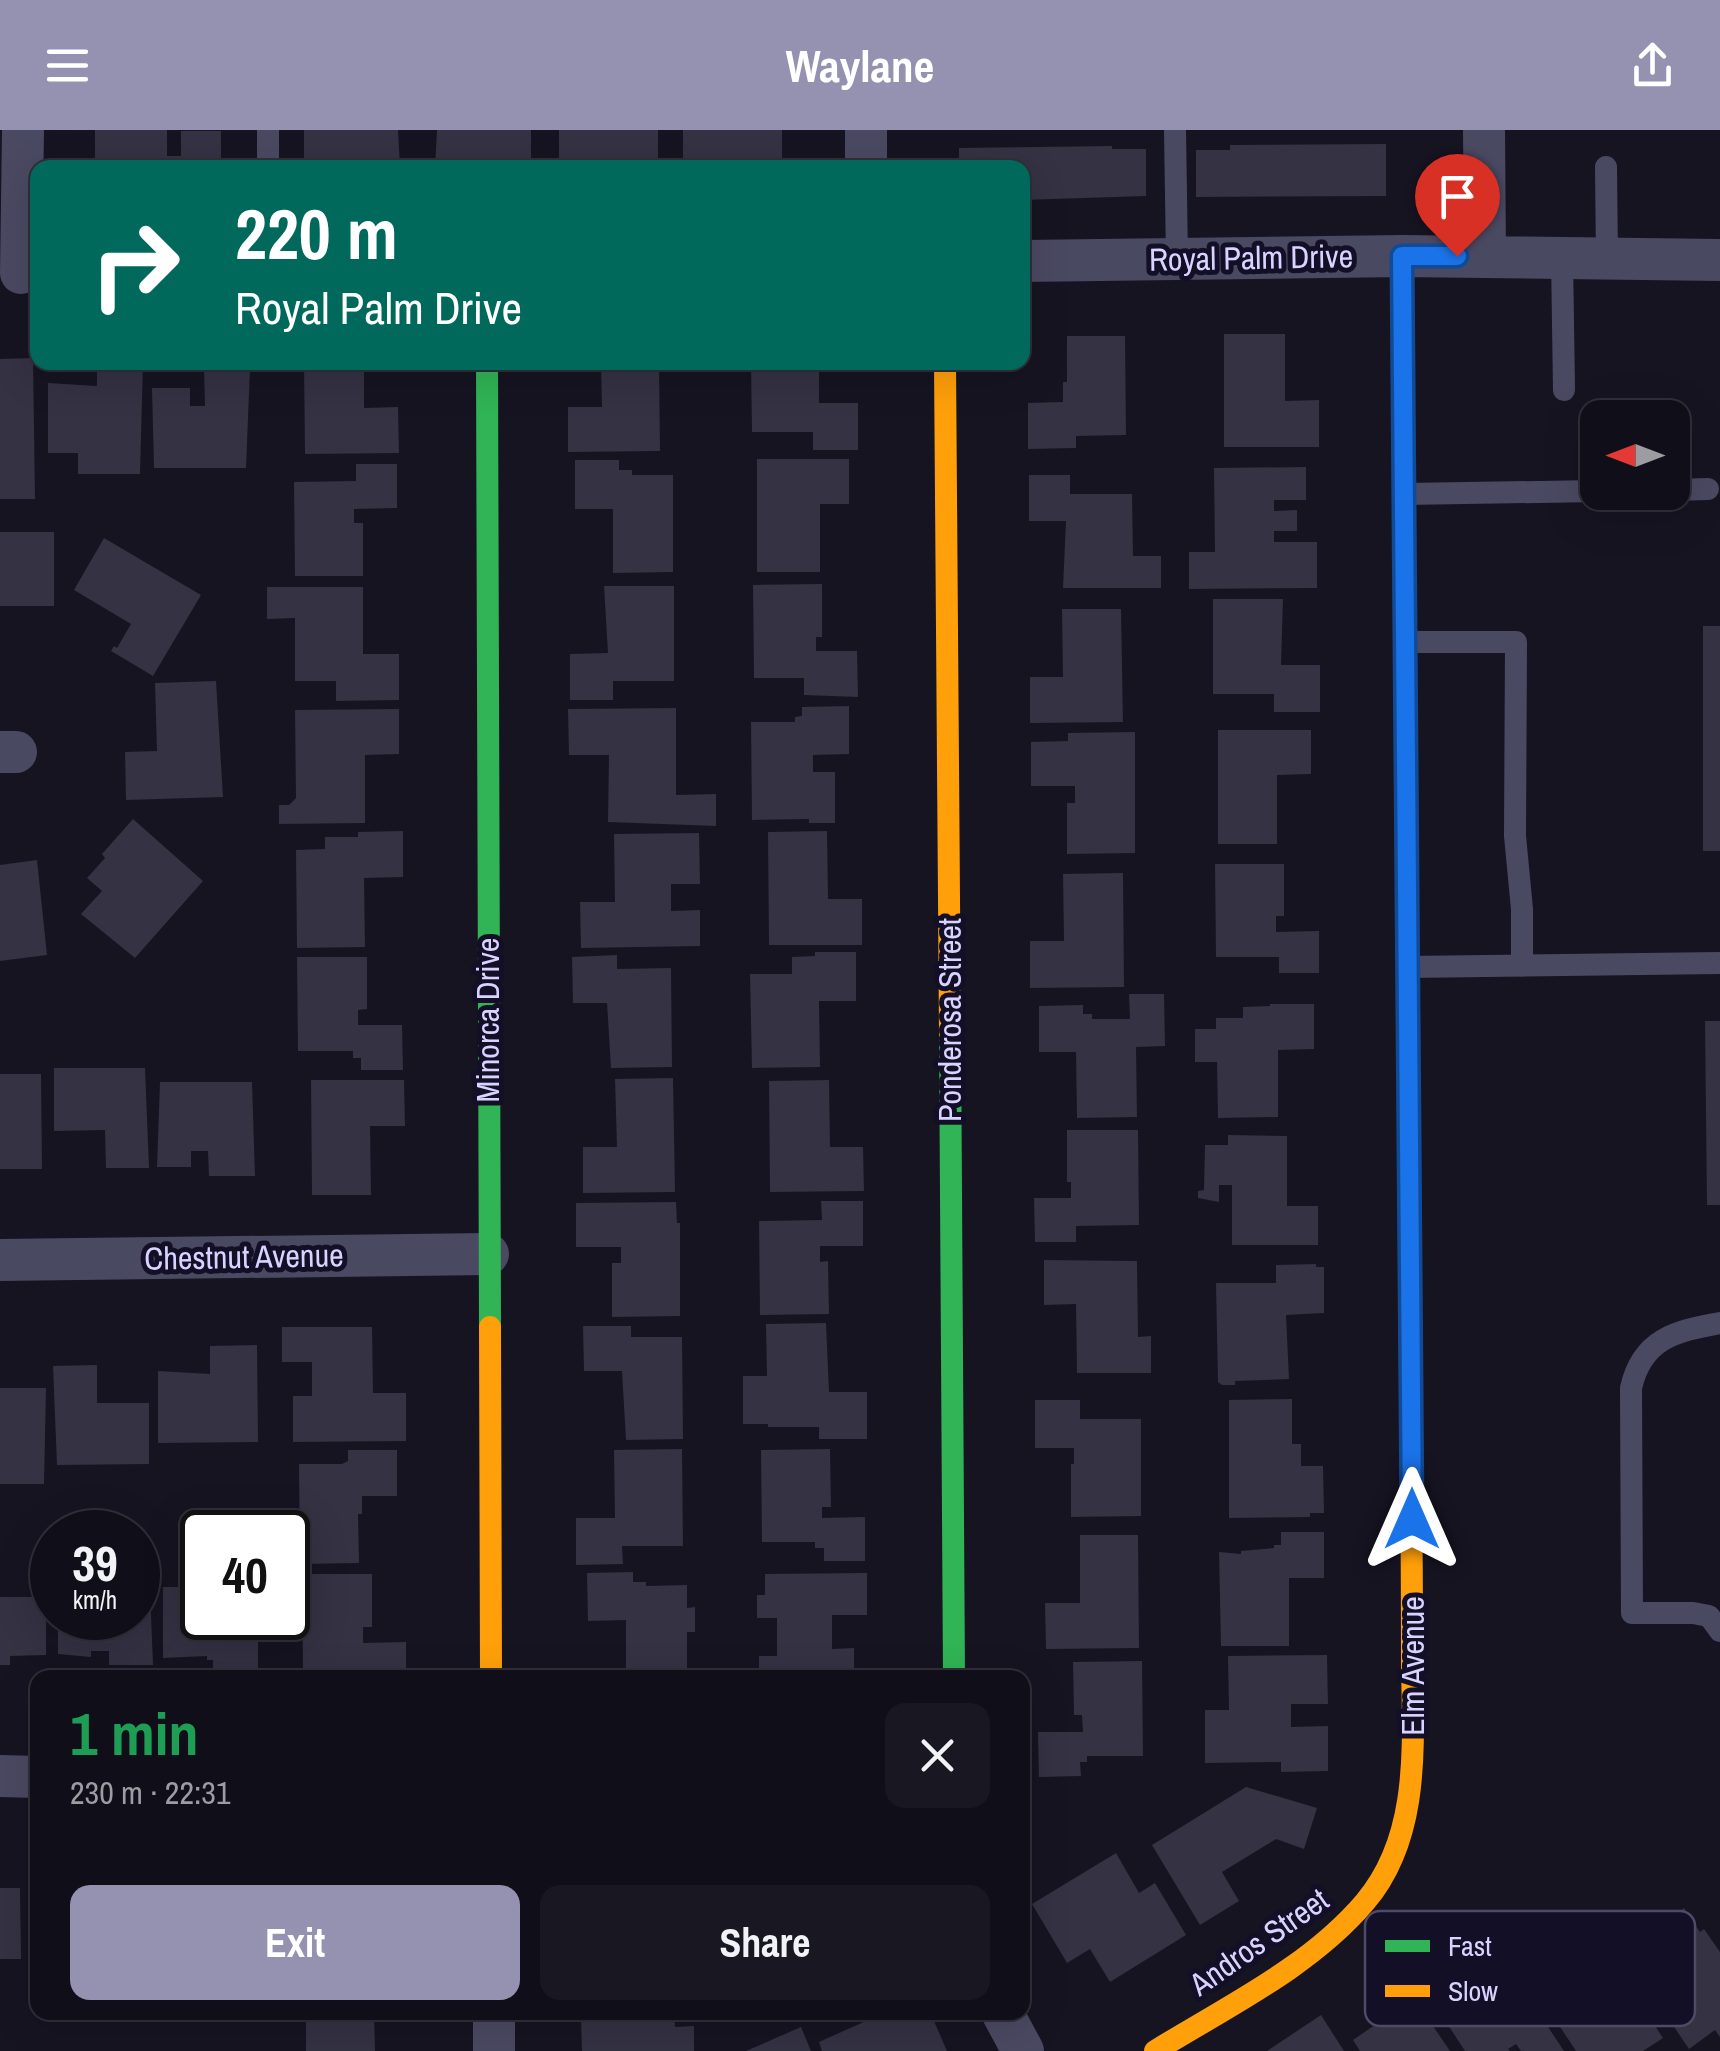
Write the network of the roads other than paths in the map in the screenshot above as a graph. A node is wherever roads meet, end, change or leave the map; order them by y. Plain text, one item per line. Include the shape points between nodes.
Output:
1 (23, 130) edge
2 (268, 130) edge
3 (866, 130) edge
4 (1175, 130) edge
5 (1484, 130) edge
6 (268, 160) edge
7 (866, 160) edge
8 (1606, 168) dead end
9 (1402, 256) junction
10 (1484, 256) junction
11 (1562, 257) junction
12 (1177, 259) junction
13 (1607, 260) junction
14 (1720, 260) edge
15 (1030, 261) edge
16 (20, 273) edge
17 (488, 370) edge
18 (946, 370) edge
19 (1564, 390) dead end
20 (1690, 490) edge
21 (1708, 490) dead end
22 (1580, 491) edge
23 (1404, 494) junction
24 (1405, 642) junction
25 (1720, 963) edge
26 (1522, 966) junction
27 (1408, 967) junction
28 (488, 1254) junction
29 (0, 1260) edge
30 (1720, 1323) edge
31 (1720, 1631) edge
32 (491, 1670) edge
33 (954, 1670) edge
34 (1413, 1756) joint
35 (0, 1776) edge
36 (30, 1776) edge
37 (494, 2020) edge
38 (1006, 2020) edge
39 (494, 2051) edge
40 (1023, 2051) edge
41 (1155, 2051) edge

1 - 16 street
2 - 6 lane
3 - 7 street
4 - 12 lane
5 - 10 street
8 - 13 lane
9 - 10 street, Royal Palm Drive
9 - 12 street, Royal Palm Drive
9 - 23 street, Elm Avenue
10 - 11 street, Royal Palm Drive
11 - 13 street, Royal Palm Drive
11 - 19 lane
12 - 15 street, Royal Palm Drive
13 - 14 street, Royal Palm Drive
17 - 28 street, Minorca Drive
18 - 33 street, Ponderosa Street
20 - 21 lane
22 - 23 lane
23 - 24 street, Elm Avenue
24 - 26 lane via 1516,642
24 - 27 street, Elm Avenue
25 - 26 lane
26 - 27 lane
27 - 34 street, Elm Avenue
28 - 29 street, Chestnut Avenue
28 - 32 street, Minorca Drive
30 - 31 lane via 1672,1335 1636,1366 1631,1463 1632,1613 1709,1616
34 - 41 street, Andros Street via 1397,1846 1386,1873 1350,1921
35 - 36 street
37 - 39 street
38 - 40 street

